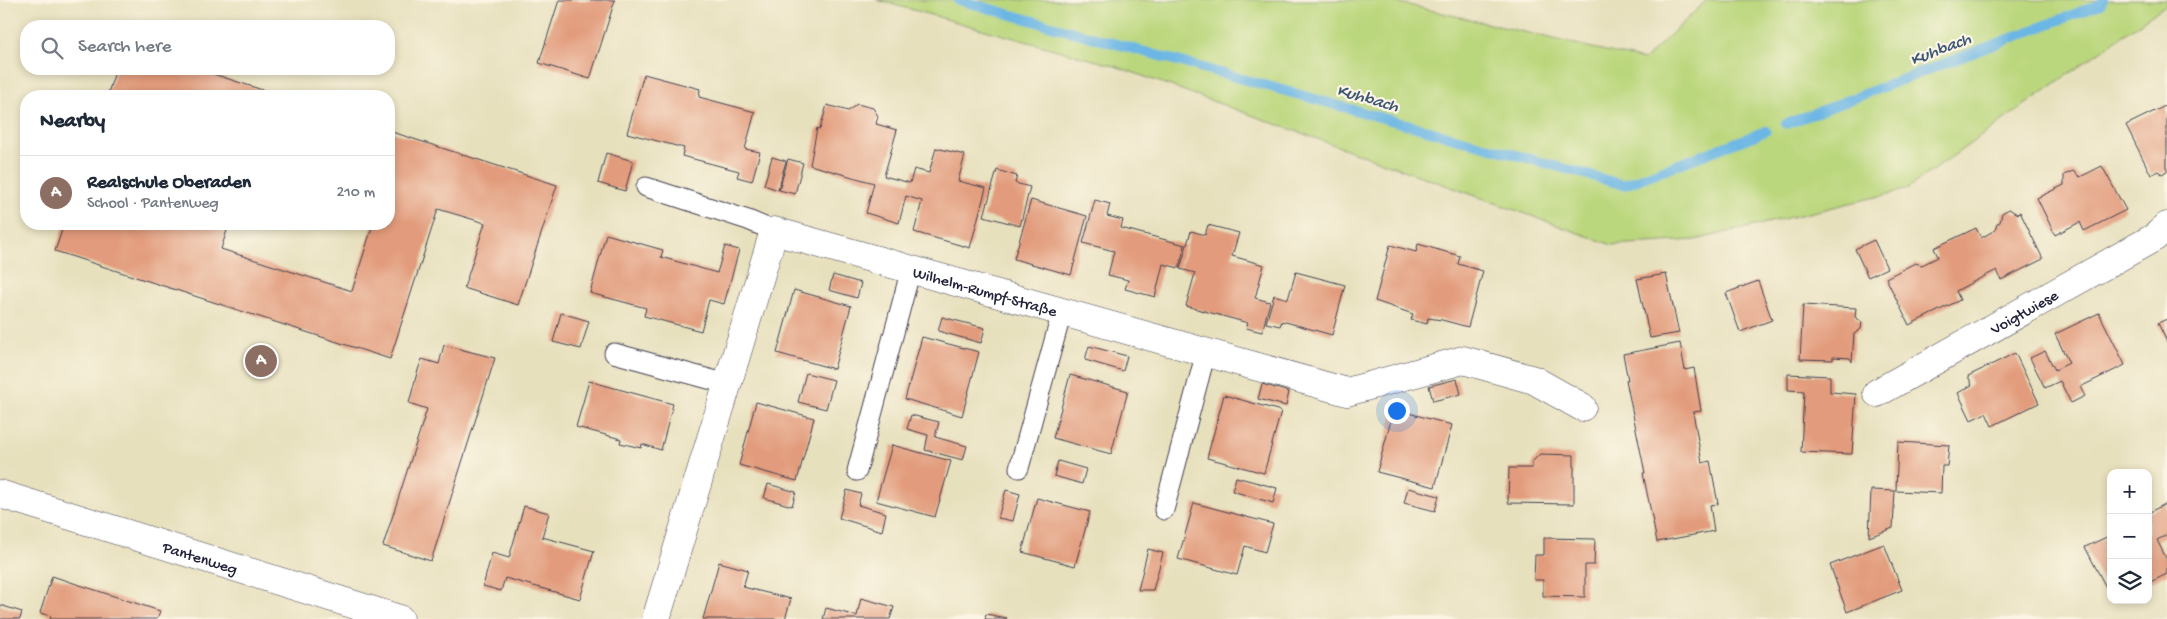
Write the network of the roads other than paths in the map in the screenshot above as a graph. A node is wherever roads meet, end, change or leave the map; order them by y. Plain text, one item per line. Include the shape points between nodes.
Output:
1 (646, 187) dead end
2 (2167, 226) edge
3 (774, 231) junction
4 (911, 269) junction
5 (1062, 312) junction
6 (1206, 352) junction
7 (614, 353) dead end
8 (727, 384) junction
9 (1877, 393) dead end
10 (1582, 407) dead end
11 (1019, 468) dead end
12 (857, 471) dead end
13 (0, 494) edge
14 (1164, 510) dead end
15 (400, 619) edge
16 (656, 619) edge

1 - 3 lane
2 - 9 street, Voigtwiese via 2155,237
3 - 4 street, Wilhelm-Rumpf-Straße
3 - 8 street
4 - 5 street, Wilhelm-Rumpf-Straße
4 - 12 lane
5 - 6 street, Wilhelm-Rumpf-Straße
5 - 11 lane
6 - 10 street, Wilhelm-Rumpf-Straße via 1347,392 1464,360 1534,380
6 - 14 lane
7 - 8 lane
8 - 16 street
13 - 15 street, Pantenweg

